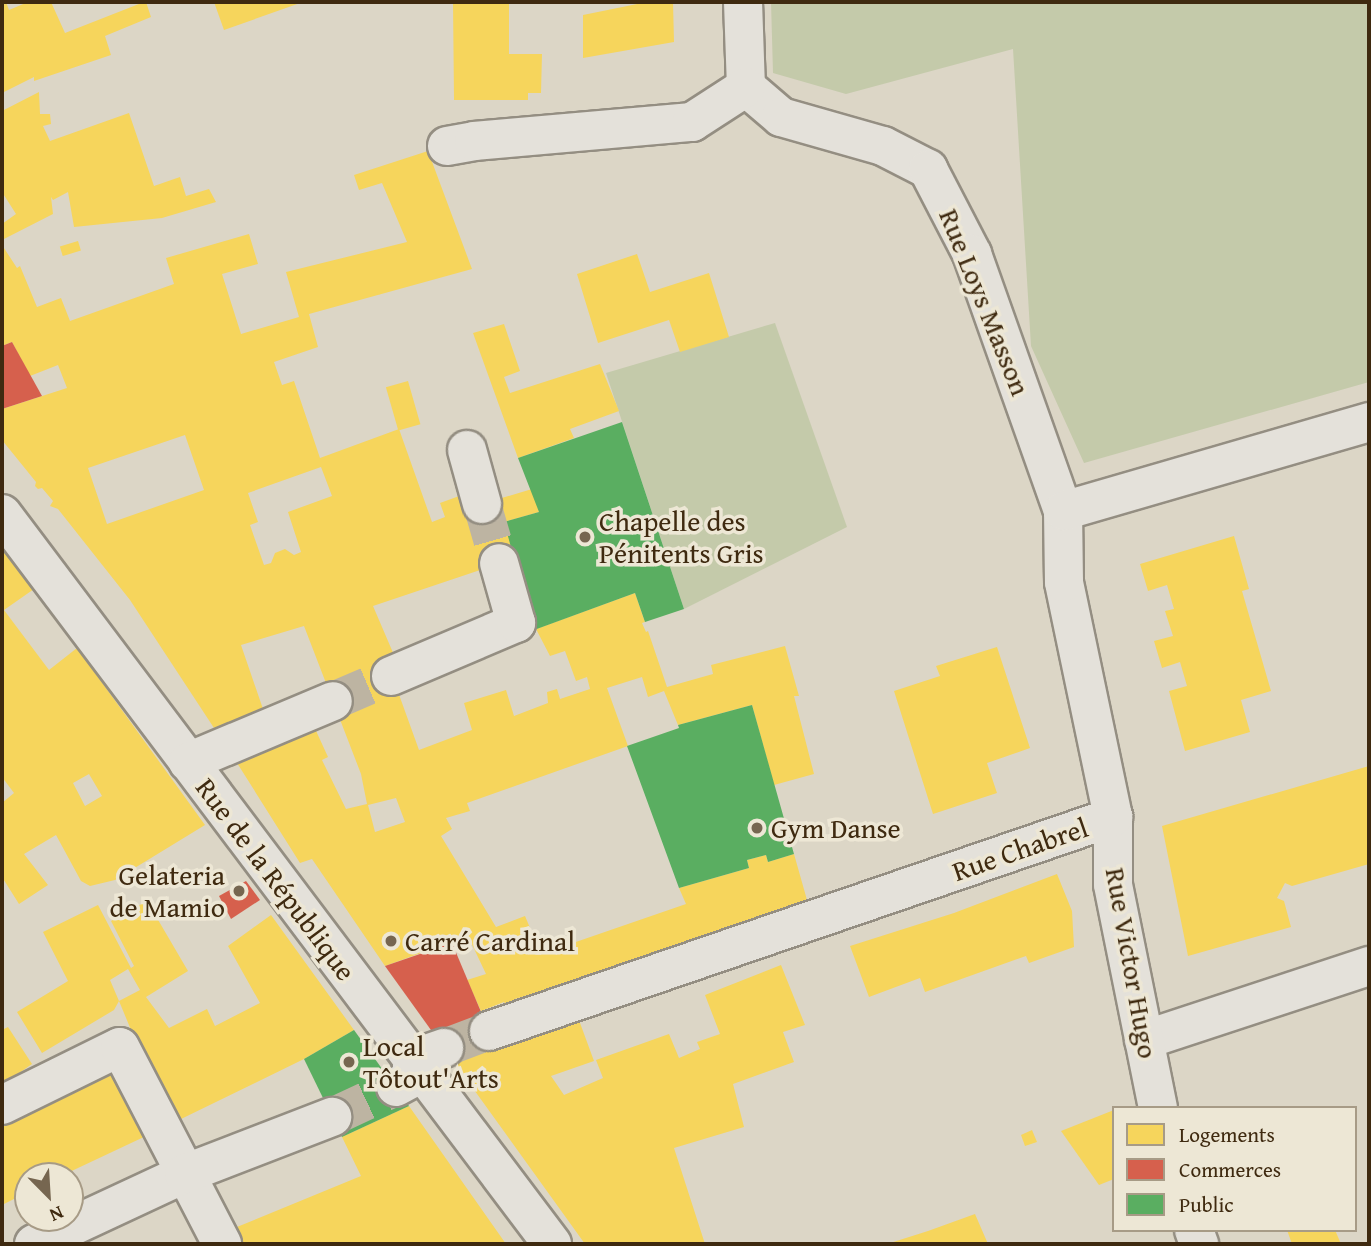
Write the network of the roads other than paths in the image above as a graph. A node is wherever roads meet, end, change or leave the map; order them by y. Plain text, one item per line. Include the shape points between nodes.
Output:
1 (743, 2) edge
2 (747, 87) junction
3 (447, 146) dead end
4 (1369, 422) edge
5 (467, 450) dead end
6 (482, 504) tunnel mouth
7 (1063, 511) junction
8 (2, 514) edge
9 (499, 563) tunnel mouth
10 (391, 676) tunnel mouth
11 (333, 701) tunnel mouth
12 (188, 762) junction
13 (1113, 817) junction
14 (1369, 966) edge
15 (489, 1031) tunnel mouth
16 (1144, 1040) junction
17 (2, 1105) edge
18 (1158, 1106) edge
19 (332, 1117) tunnel mouth
20 (184, 1174) junction
21 (34, 1244) edge
22 (222, 1244) edge
23 (552, 1244) edge

1 - 2 street
2 - 3 street via 692,122
2 - 7 street, Rue Loys Masson via 781,117 883,146 928,169 972,254
4 - 7 street
5 - 6 street
7 - 13 street, Rue Chabrel via 1064,582
8 - 12 street, Rue de la République
9 - 10 street via 516,623
11 - 12 street
12 - 23 street, Rue de la République
13 - 15 street, Rue Chabrel
13 - 16 street, Rue Victor Hugo via 1113,884
14 - 16 street
16 - 18 street, Rue Victor Hugo
17 - 20 street via 120,1047
19 - 20 street
20 - 21 street
20 - 22 street

